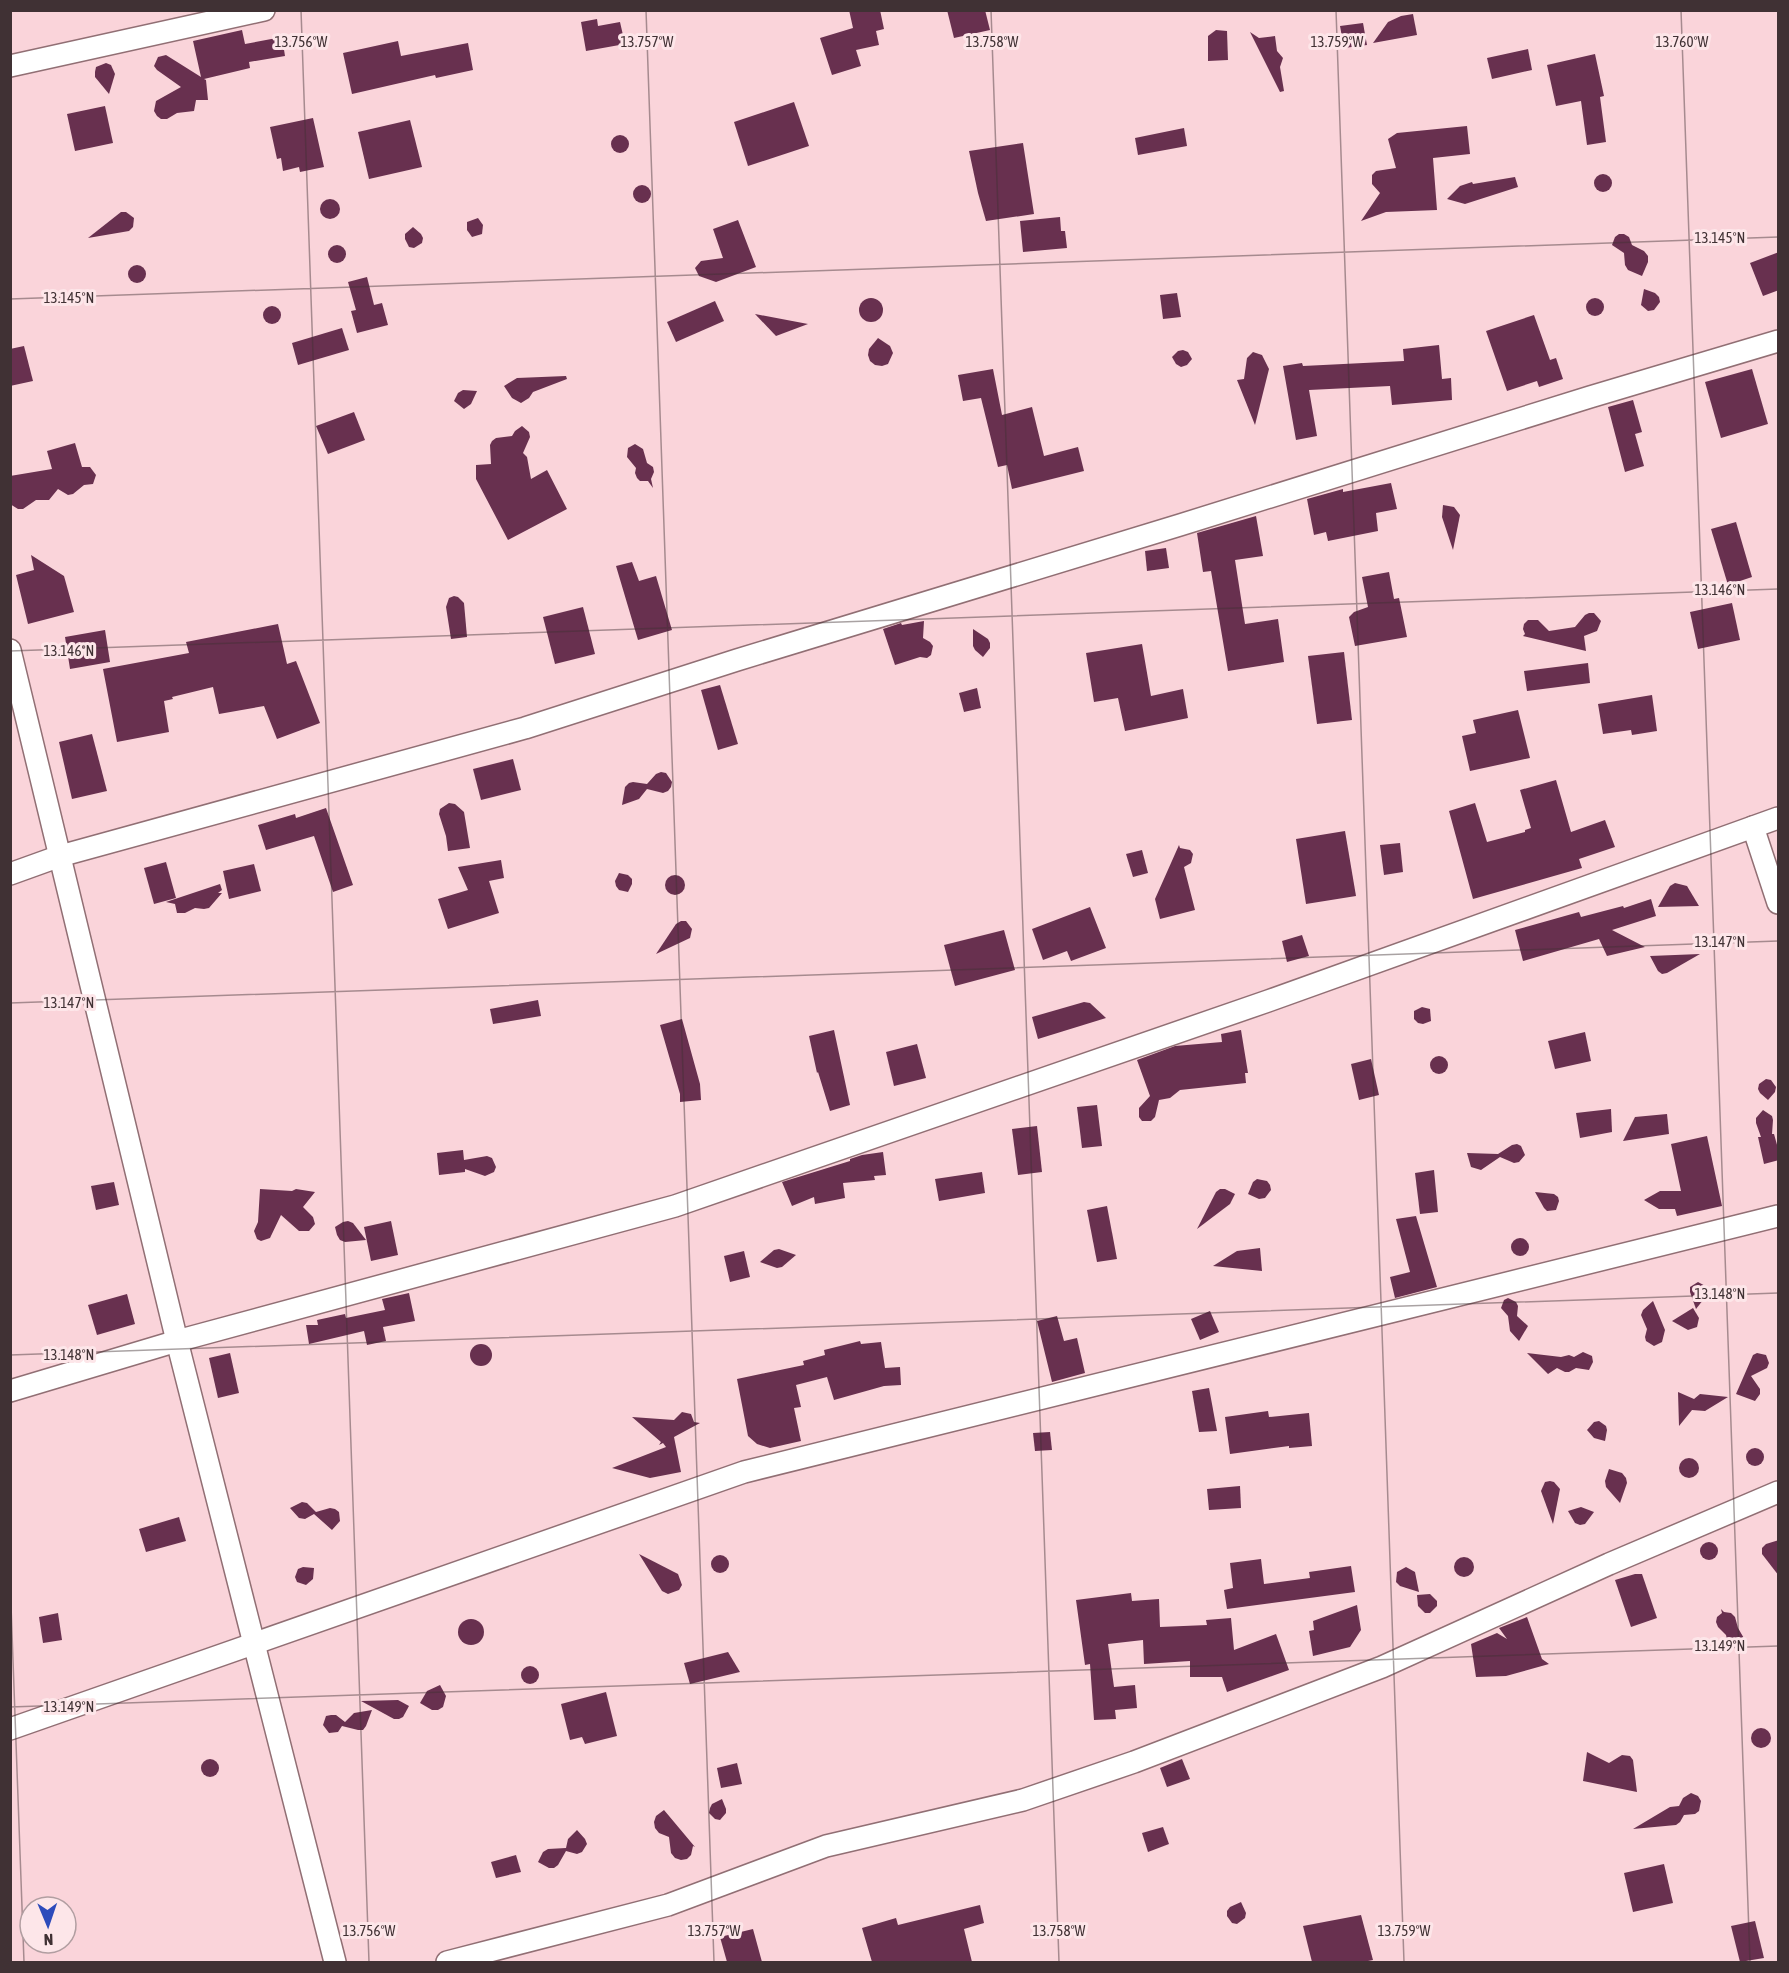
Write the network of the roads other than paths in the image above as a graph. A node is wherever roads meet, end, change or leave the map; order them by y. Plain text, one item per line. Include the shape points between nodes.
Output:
1 (264, 10) edge
2 (10, 66) edge
3 (1779, 341) edge
4 (10, 650) edge
5 (1779, 819) edge
6 (1753, 827) junction
7 (60, 856) junction
8 (10, 874) edge
9 (1779, 903) edge
10 (1779, 1216) edge
11 (177, 1341) junction
12 (10, 1391) edge
13 (1779, 1492) edge
14 (254, 1643) junction
15 (10, 1729) edge
16 (335, 1962) edge
17 (447, 1962) edge

1 - 2 street
3 - 7 street via 525,728
4 - 7 street
5 - 6 street
6 - 9 street
6 - 11 street via 1268,1001 675,1206
7 - 8 street
7 - 11 street
10 - 14 street via 744,1472
11 - 12 street
11 - 14 street
13 - 17 street via 1382,1667 1134,1762 1023,1800 826,1846 668,1905
14 - 15 street
14 - 16 street

